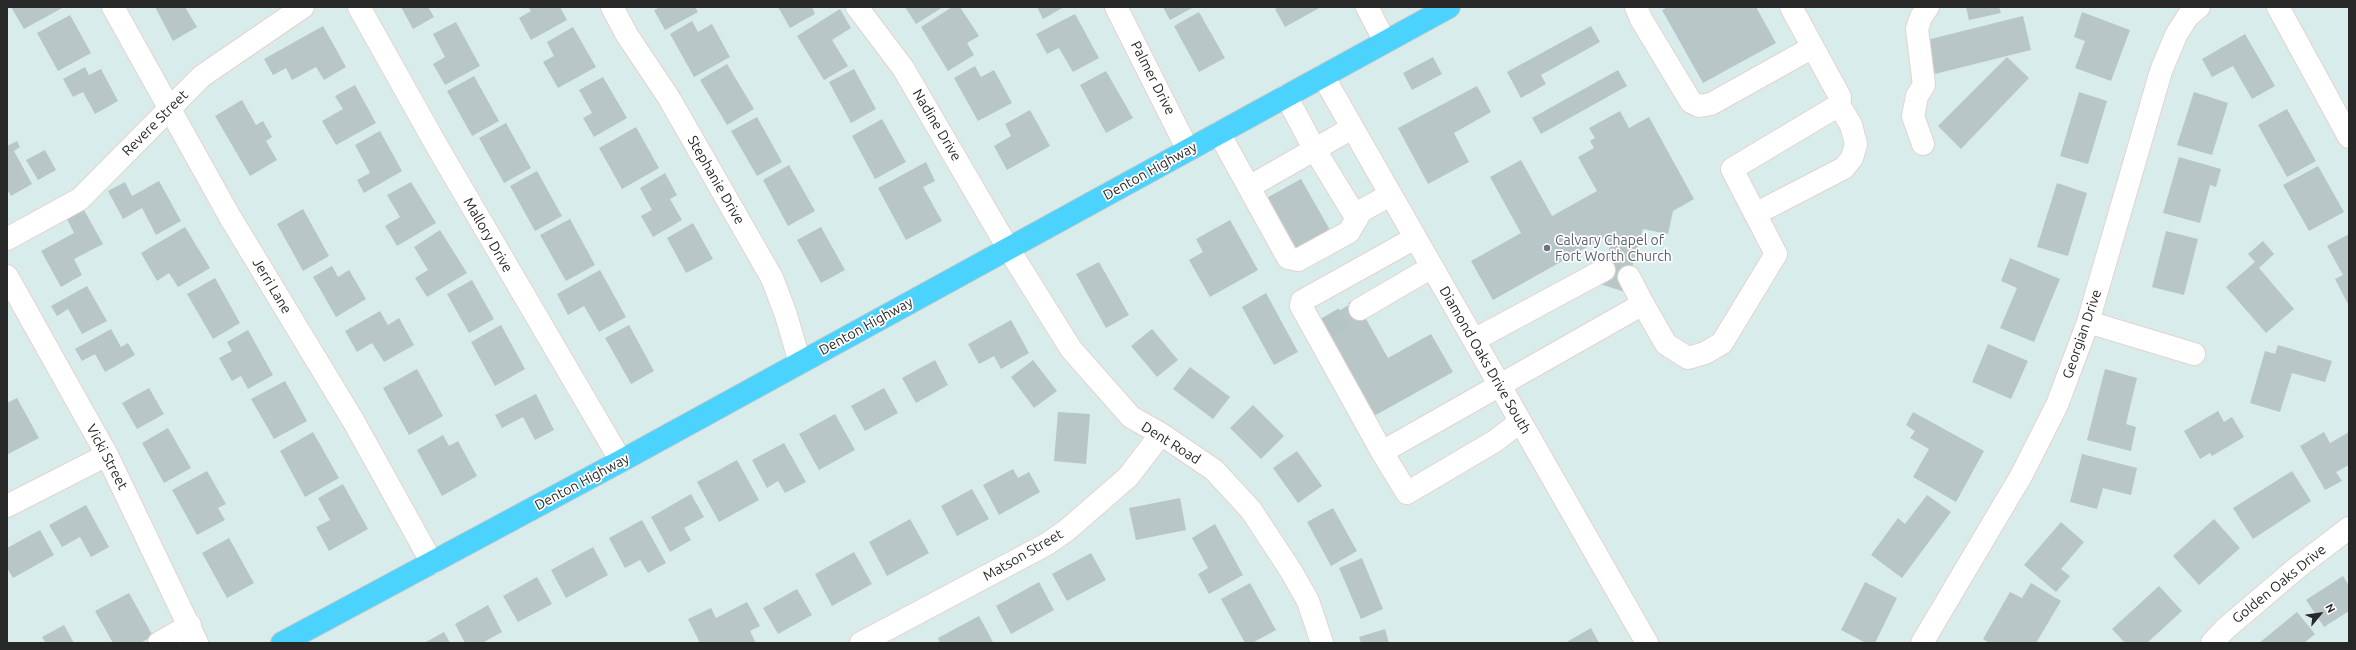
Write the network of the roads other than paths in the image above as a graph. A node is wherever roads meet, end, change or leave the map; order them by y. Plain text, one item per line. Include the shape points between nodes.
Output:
1 (113, 7) edge
2 (304, 7) edge
3 (359, 7) edge
4 (612, 7) edge
5 (857, 7) edge
6 (1116, 7) edge
7 (1367, 7) edge
8 (1449, 7) edge
9 (1636, 7) edge
10 (1791, 7) edge
11 (1928, 7) edge
12 (2199, 7) edge
13 (2278, 7) edge
14 (1385, 42) junction
15 (1813, 47) junction
16 (1322, 76) junction
17 (1286, 96) junction
18 (1839, 105) junction
19 (170, 108) junction
20 (1352, 128) junction
21 (1219, 133) junction
22 (2349, 137) edge
23 (1923, 144) dead end
24 (1188, 150) junction
25 (1315, 150) junction
26 (1249, 187) junction
27 (1390, 195) junction
28 (1756, 214) junction
29 (1357, 219) junction
30 (1415, 238) junction
31 (7, 240) edge
32 (1008, 248) junction
33 (1432, 268) junction
34 (1604, 270) dead end
35 (7, 276) edge
36 (1629, 277) dead end
37 (1643, 304) junction
38 (1360, 309) tunnel mouth
39 (2088, 322) junction
40 (1474, 340) junction
41 (2194, 354) dead end
42 (800, 363) junction
43 (1500, 386) junction
44 (1520, 422) junction
45 (1161, 434) junction
46 (1382, 452) junction
47 (107, 455) junction
48 (621, 461) junction
49 (7, 506) edge
50 (2349, 528) edge
51 (432, 563) junction
52 (194, 634) edge
53 (159, 643) edge
54 (282, 643) edge
55 (861, 643) edge
56 (1322, 643) edge
57 (1647, 643) edge
58 (1922, 643) edge
59 (2212, 643) edge

1 - 19 street, Jerri Lane
2 - 19 street, Revere Street via 202,76
3 - 48 street, Mallory Drive via 438,148
4 - 42 street, Stephanie Drive via 669,98 772,278
5 - 32 street, Nadine Drive via 903,68
6 - 24 street, Palmer Drive via 1144,58
7 - 14 street
8 - 14 main road, Denton Highway
9 - 15 street via 1691,102 1699,106 1711,104
10 - 15 street
11 - 23 street via 1917,29 1924,85 1917,96 1913,116
12 - 39 street, Georgian Drive via 2188,16 2176,35 2161,71
13 - 22 street
14 - 16 main road, Denton Highway
15 - 18 street via 1840,97
16 - 17 main road, Denton Highway
16 - 20 street, Diamond Oaks Drive South
17 - 21 main road, Denton Highway
17 - 25 street
18 - 28 street via 1851,125 1856,144 1852,158 1844,168
18 - 28 street via 1732,169
19 - 31 street, Revere Street via 80,199
19 - 51 street, Jerri Lane via 230,217 354,422
20 - 25 street
20 - 27 street, Diamond Oaks Drive South
21 - 24 main road, Denton Highway
21 - 26 street
24 - 32 main road, Denton Highway
25 - 26 street
25 - 29 street
26 - 29 street via 1288,258 1298,260 1349,232
27 - 29 street via 1361,211
27 - 30 street, Diamond Oaks Drive South
28 - 37 street via 1776,254 1722,343 1705,353 1688,358 1666,344
30 - 33 street, Diamond Oaks Drive South
30 - 46 street via 1302,301 1301,306 1321,331
32 - 42 main road, Denton Highway
32 - 45 street, Dent Road via 1071,349 1131,417
33 - 38 street
33 - 40 street, Diamond Oaks Drive South
34 - 40 street
35 - 47 street, Vicki Street
36 - 37 street
37 - 43 street
39 - 41 street
39 - 58 street, Georgian Drive via 2057,405 2025,468
40 - 43 street, Diamond Oaks Drive South
42 - 48 main road, Denton Highway
43 - 44 street, Diamond Oaks Drive South
43 - 46 street via 1472,399
44 - 46 street via 1495,441 1407,493
44 - 57 street, Diamond Oaks Drive South
45 - 55 street, Matson Street via 1128,477 1067,530 1046,544
45 - 56 street, Dent Road via 1214,470 1251,510 1308,601
47 - 49 street
47 - 52 street, Vicki Street
48 - 51 main road, Denton Highway
50 - 59 street, Golden Oaks Drive via 2292,572
51 - 54 main road, Denton Highway
52 - 53 street

